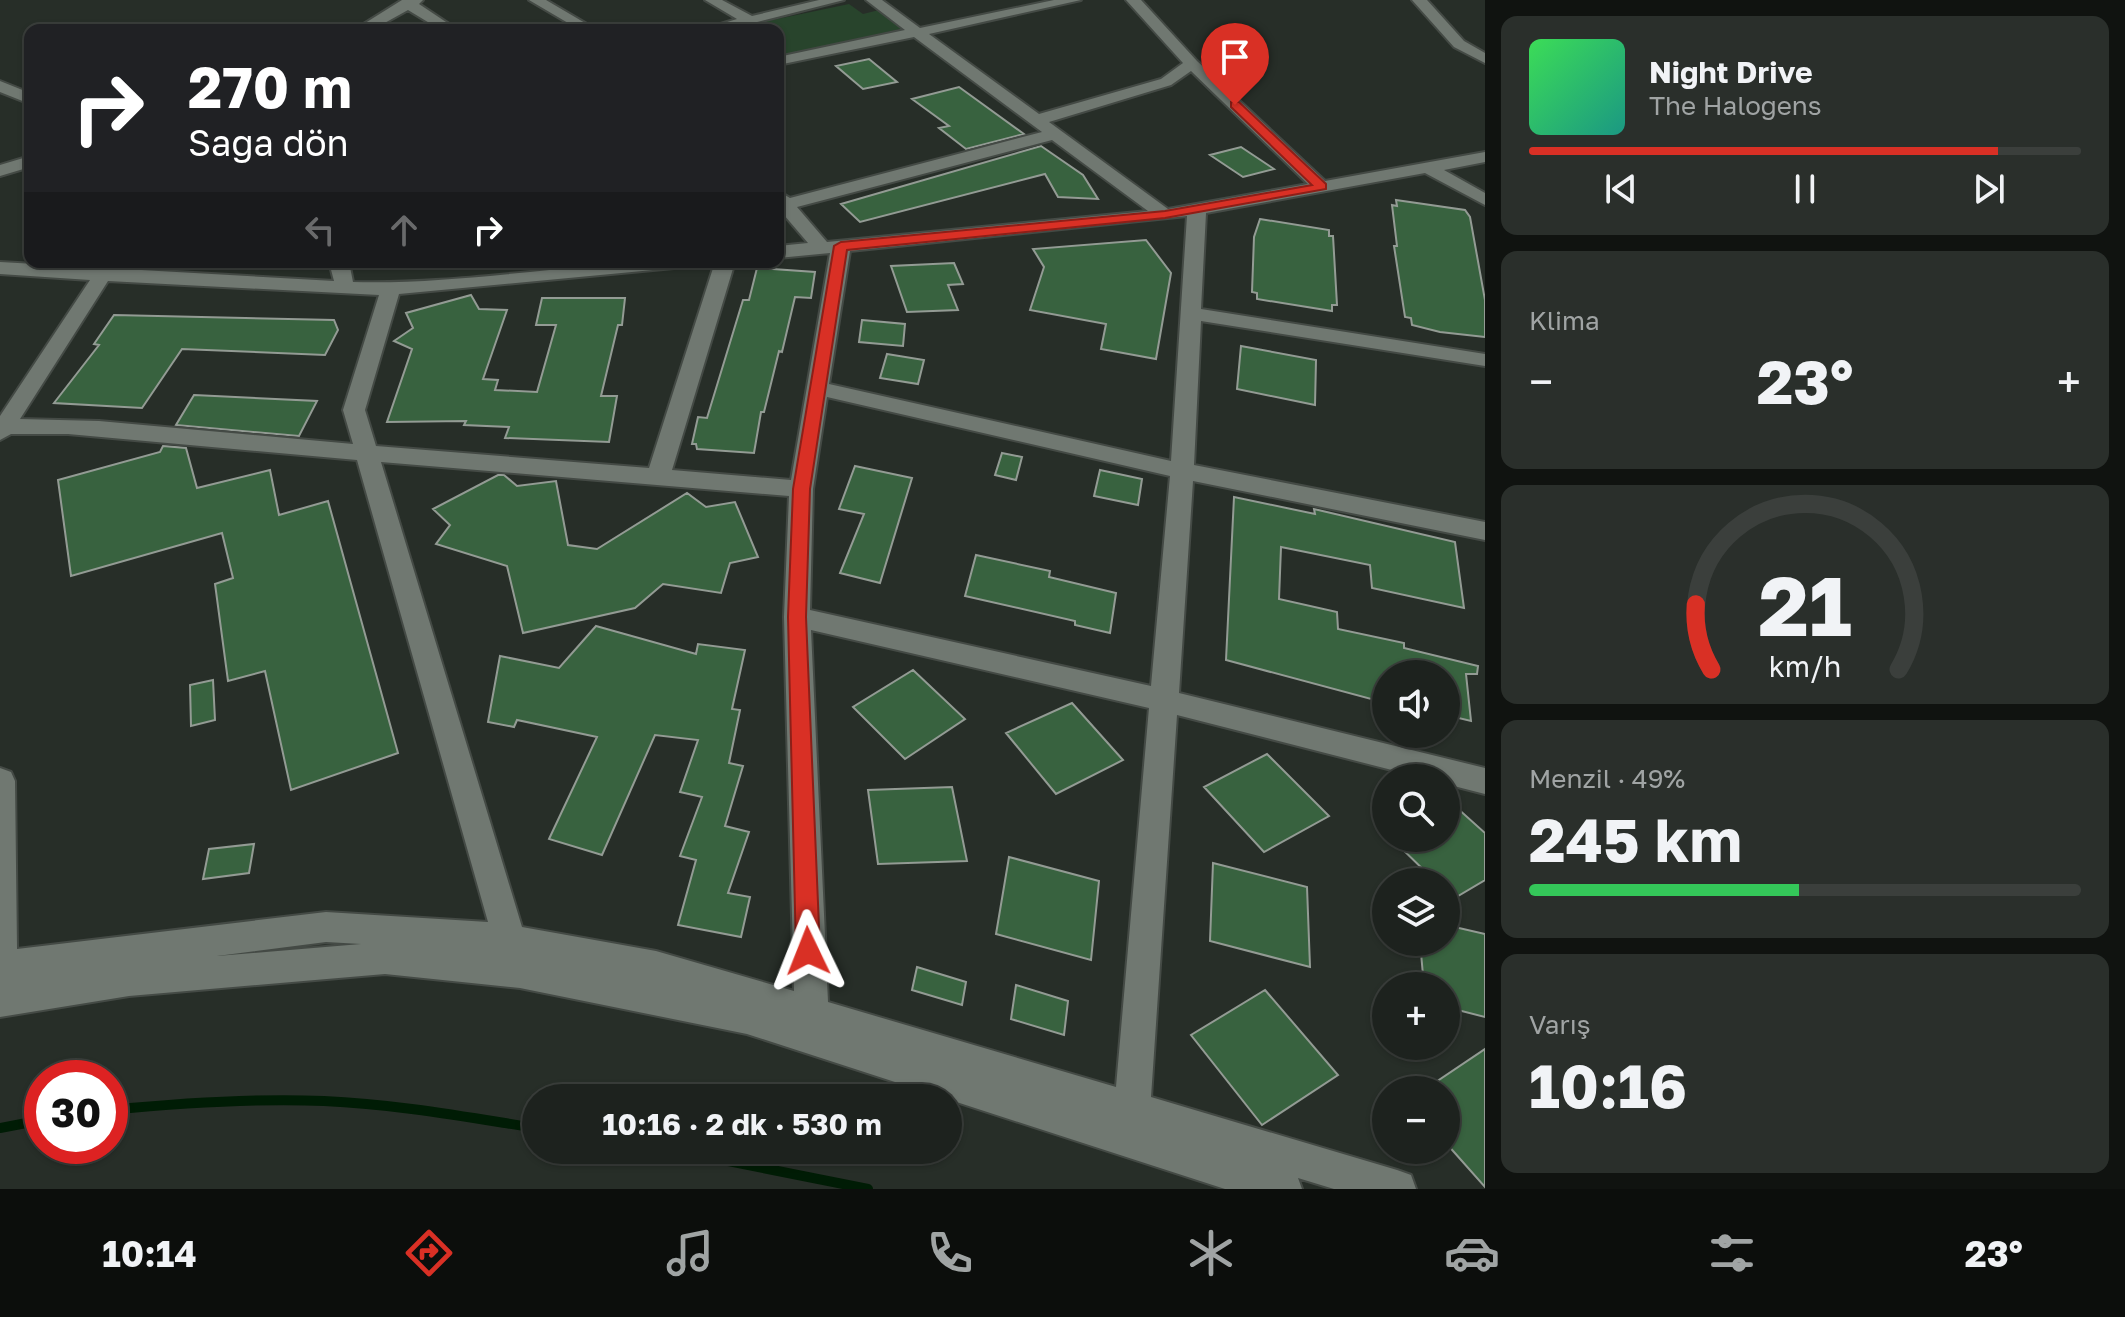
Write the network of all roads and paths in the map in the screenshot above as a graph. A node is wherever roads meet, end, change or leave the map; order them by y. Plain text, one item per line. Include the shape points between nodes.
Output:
1 (536, 0) edge
2 (712, 0) edge
3 (837, 0) edge
4 (873, 0) edge
5 (1007, 0) edge
6 (1074, 0) edge
7 (1133, 0) edge
8 (1419, 0) edge
9 (411, 2) edge
10 (1020, 9) junction
11 (750, 20) junction
12 (372, 24) edge
13 (442, 24) edge
14 (579, 24) edge
15 (733, 24) edge
16 (917, 31) junction
17 (1485, 59) edge
18 (784, 60) edge
19 (1192, 64) junction
20 (0, 86) edge
21 (24, 96) edge
22 (1037, 120) junction
23 (1055, 134) junction
24 (1485, 157) edge
25 (24, 163) edge
26 (1428, 168) junction
27 (0, 171) edge
28 (1459, 185) junction
29 (1321, 187) junction
30 (1485, 188) edge
31 (784, 200) edge
32 (1485, 200) edge
33 (784, 202) edge
34 (1197, 209) junction
35 (1165, 215) junction
36 (831, 247) junction
37 (784, 251) edge
38 (0, 268) edge
39 (24, 268) edge
40 (69, 268) edge
41 (340, 268) edge
42 (610, 268) edge
43 (723, 268) edge
44 (102, 276) junction
45 (345, 288) junction
46 (391, 289) junction
47 (1191, 313) junction
48 (1485, 360) edge
49 (816, 388) junction
50 (2, 430) edge
51 (367, 453) junction
52 (1182, 471) junction
53 (658, 477) junction
54 (801, 489) junction
55 (1485, 531) edge
56 (797, 617) junction
57 (1163, 700) junction
58 (0, 781) edge
59 (1485, 781) edge
60 (516, 957) junction
61 (0, 967) edge
62 (0, 984) edge
63 (0, 1000) edge
64 (811, 1024) junction
65 (1131, 1124) junction
66 (1283, 1189) edge
67 (1397, 1189) edge

1 - 14 street
2 - 11 street
3 - 11 street
4 - 16 street
5 - 10 street
6 - 10 street
7 - 19 street
8 - 17 street via 1459,44
9 - 12 street
9 - 13 street
10 - 16 street
11 - 15 street
16 - 18 street
16 - 22 street
19 - 22 street via 1166,82
19 - 29 street
20 - 21 street
22 - 23 street
23 - 31 street
23 - 35 street
24 - 26 street
25 - 27 street
26 - 28 street
26 - 29 street
28 - 30 street
28 - 32 street
29 - 34 street
33 - 36 street
34 - 35 street
34 - 47 street
35 - 36 street
36 - 37 street
36 - 49 street
38 - 39 street
40 - 44 street
41 - 45 street
42 - 46 street
43 - 53 street
44 - 45 street
44 - 50 street
45 - 46 street
46 - 51 street via 354,410
47 - 48 street
47 - 52 street
49 - 52 street
49 - 54 street
50 - 51 street via 50,424 132,429
51 - 53 street
51 - 60 street
52 - 55 street
52 - 57 street
53 - 54 street
54 - 56 street
56 - 57 street
56 - 64 street
57 - 59 street
57 - 65 street
58 - 61 street
60 - 61 street via 440,932 326,927
60 - 63 street via 385,958 129,980
60 - 64 street via 747,1017
61 - 62 street
64 - 65 street
65 - 66 street
65 - 67 street

